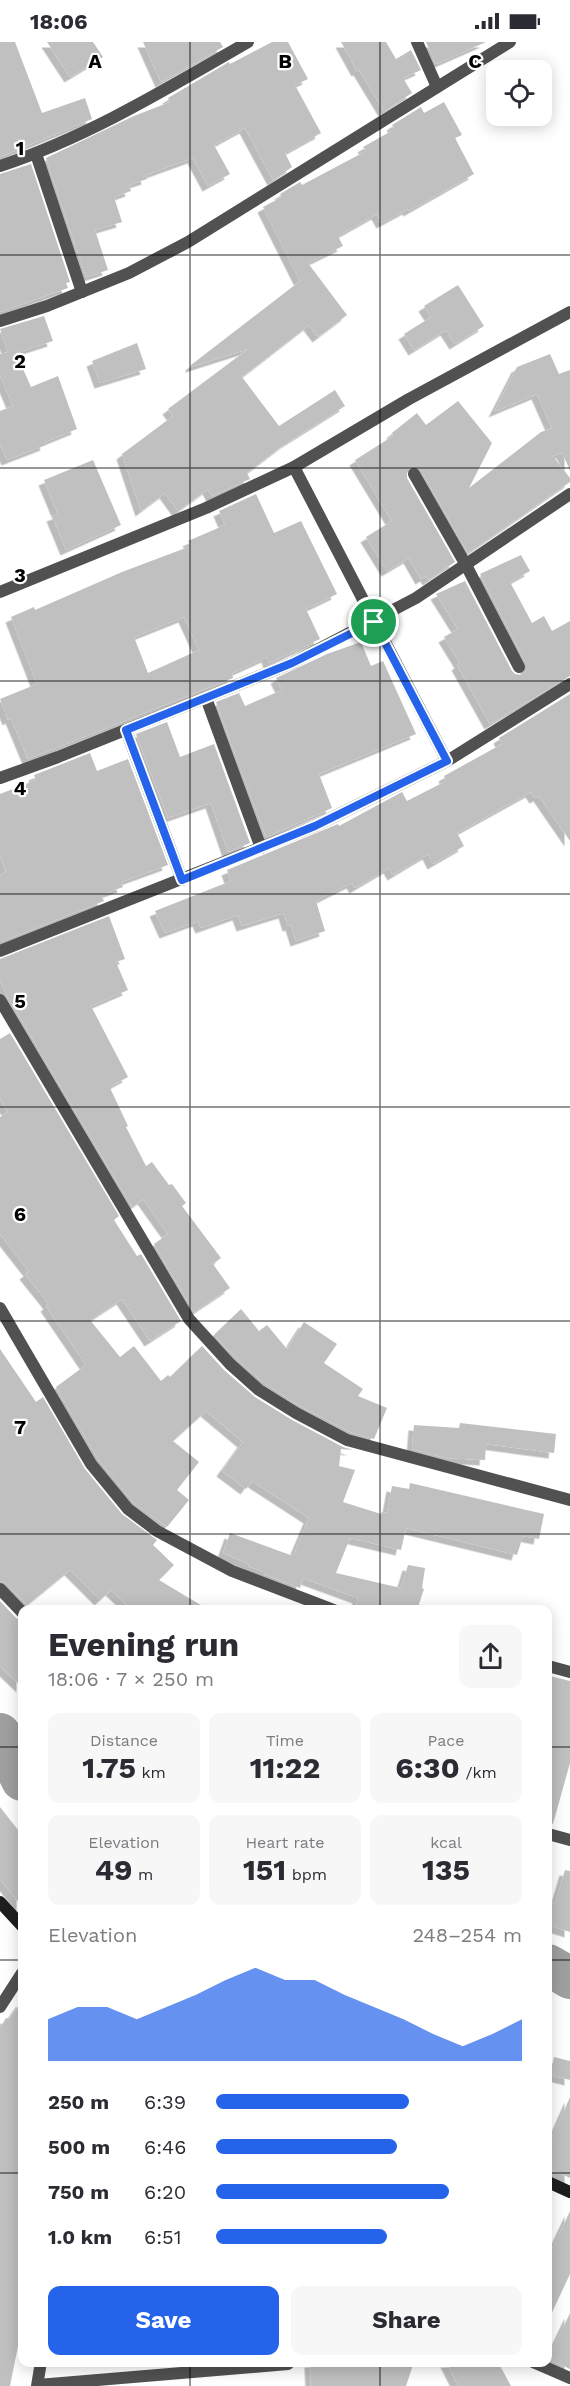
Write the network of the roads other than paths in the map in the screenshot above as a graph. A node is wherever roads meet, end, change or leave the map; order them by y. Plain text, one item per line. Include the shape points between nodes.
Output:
1 (248, 42) edge
2 (417, 42) edge
3 (510, 42) edge
4 (437, 87) junction
5 (36, 154) junction
6 (0, 166) edge
7 (82, 292) junction
8 (570, 312) edge
9 (0, 321) edge
10 (294, 467) junction
11 (414, 474) dead end
12 (570, 494) edge
13 (466, 565) junction
14 (0, 592) edge
15 (374, 622) junction
16 (519, 667) dead end
17 (570, 684) edge
18 (206, 698) junction
19 (126, 730) junction
20 (447, 761) junction
21 (0, 778) edge
22 (261, 848) junction
23 (182, 880) junction
24 (0, 951) edge
25 (0, 1000) edge
26 (0, 1308) edge
27 (570, 1500) edge
28 (0, 1590) edge
29 (321, 1605) edge
30 (18, 1608) edge
31 (552, 1667) edge
32 (570, 1672) edge
33 (552, 1835) edge
34 (570, 1839) edge
35 (0, 1902) edge
36 (18, 1922) edge
37 (18, 1979) edge
38 (0, 2007) edge
39 (552, 2184) edge
40 (570, 2192) edge
41 (40, 2367) edge
42 (254, 2367) edge
43 (545, 2367) edge
44 (570, 2378) edge
45 (38, 2386) edge

1 - 5 street via 150,98
2 - 4 street
3 - 4 street
4 - 7 street via 188,242
5 - 6 street
5 - 7 street
7 - 9 street
8 - 10 street
10 - 14 street via 206,508
10 - 15 street
11 - 13 street
12 - 13 street
13 - 15 street
13 - 16 street
15 - 18 street via 292,663
15 - 20 street
17 - 20 street
18 - 19 street
18 - 22 street
19 - 21 street
19 - 23 street
20 - 22 street
22 - 23 street
23 - 24 street
25 - 27 street via 189,1318 259,1390 347,1440
26 - 29 street via 91,1464 128,1509 157,1532 232,1571
28 - 30 street
31 - 32 street
33 - 34 street
35 - 36 street
37 - 38 street
39 - 40 street
41 - 45 street
42 - 45 street
43 - 44 street

